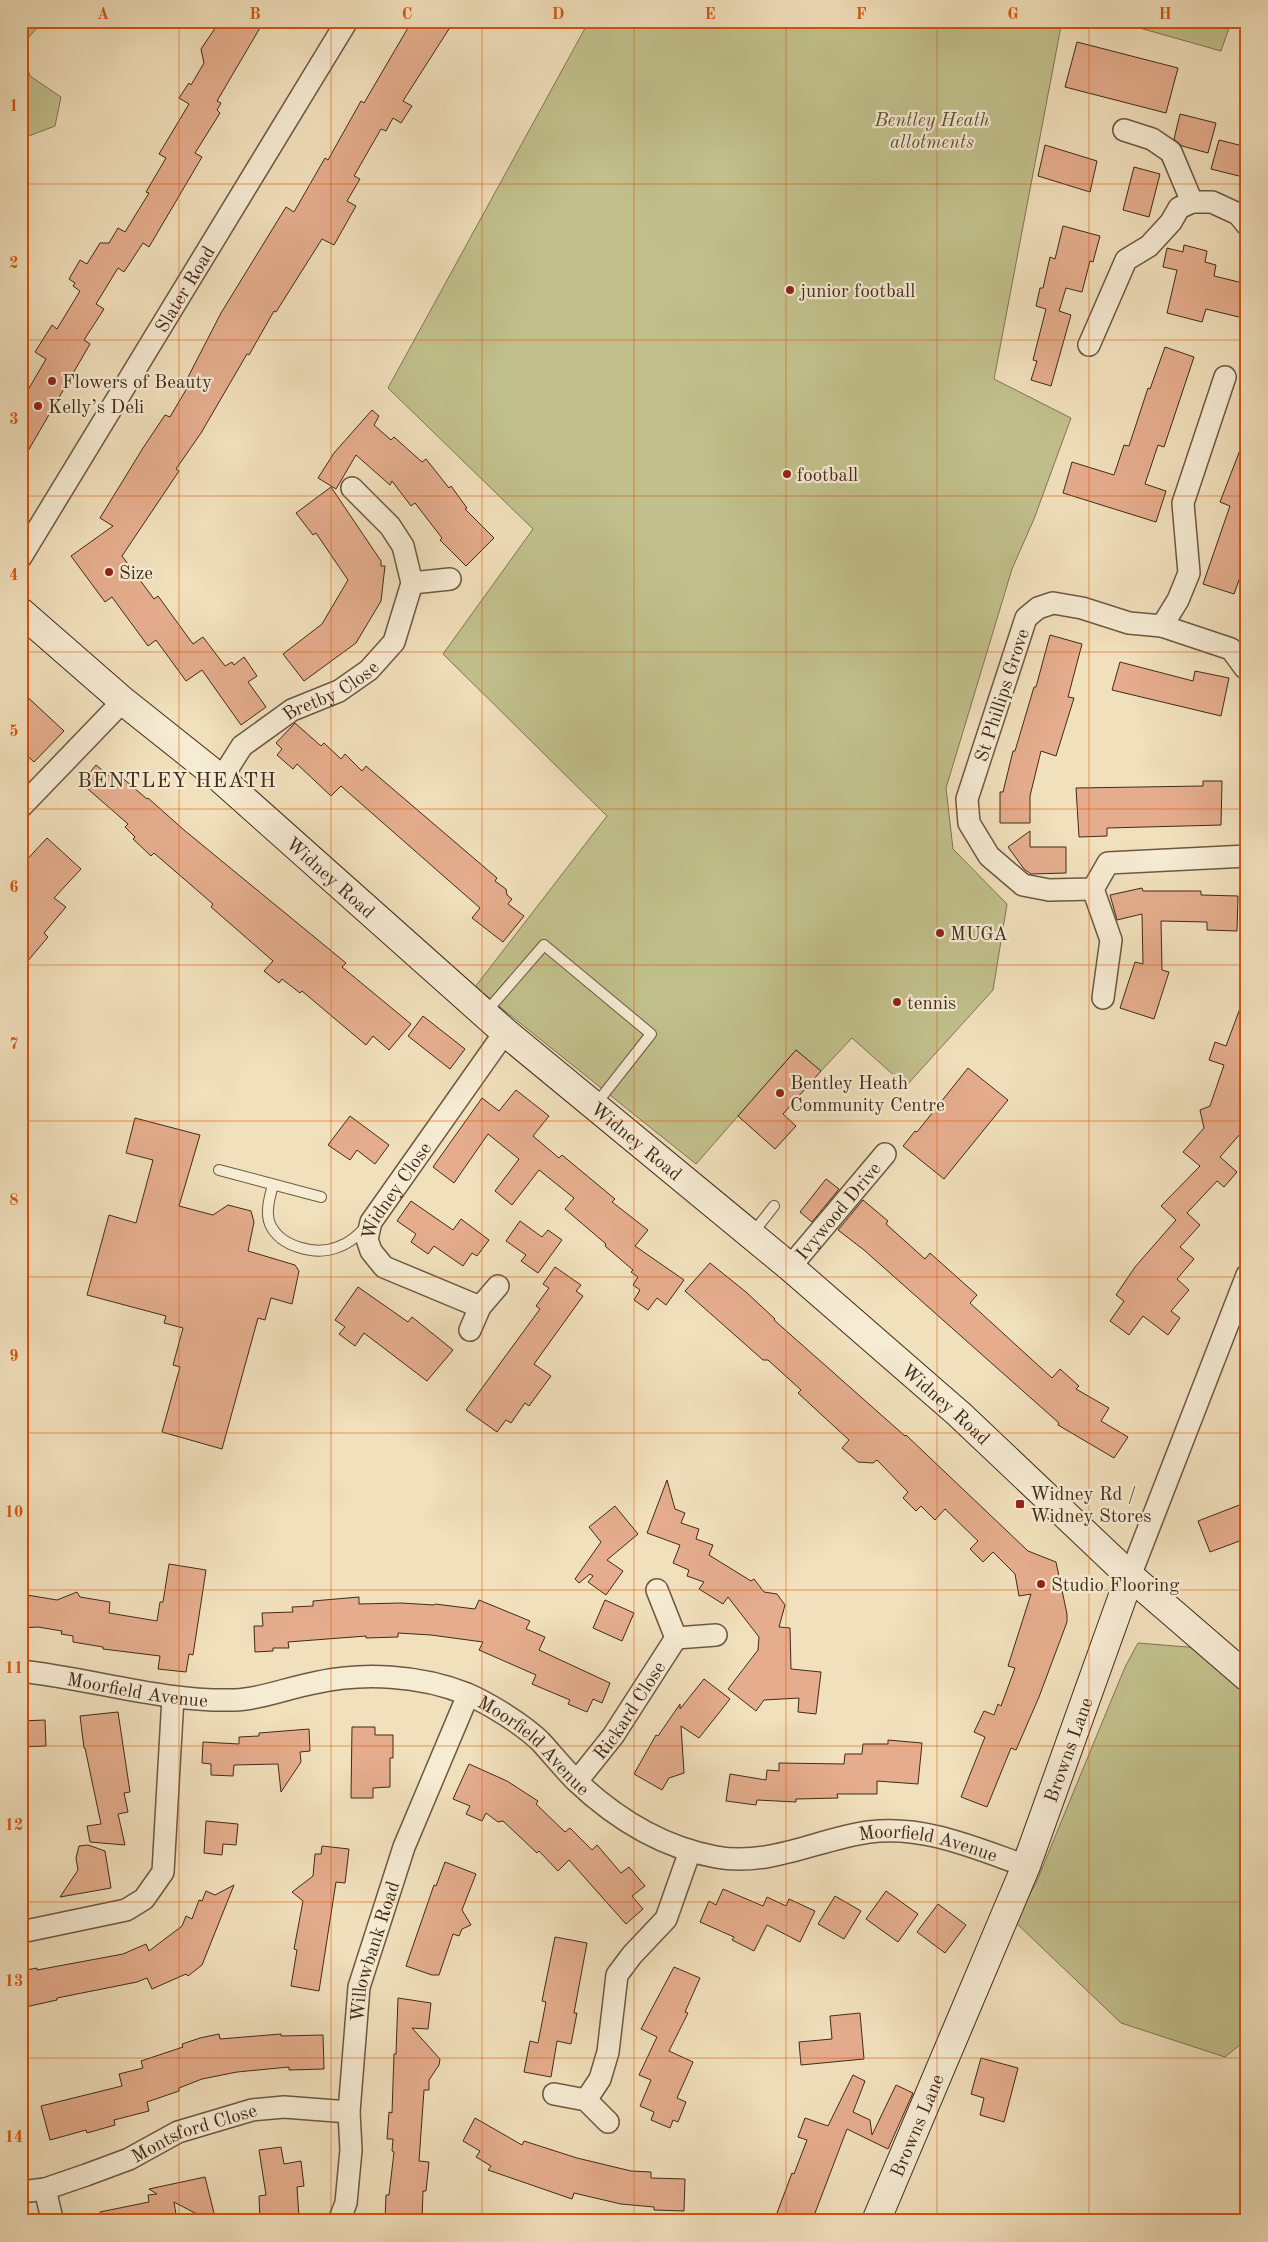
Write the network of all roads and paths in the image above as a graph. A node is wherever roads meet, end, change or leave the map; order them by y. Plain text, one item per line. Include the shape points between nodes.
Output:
1 (347, 21) edge
2 (1124, 130) dead end
3 (1192, 202) junction
4 (1247, 224) edge
5 (1089, 345) dead end
6 (1225, 378) dead end
7 (352, 488) dead end
8 (21, 557) edge
9 (450, 579) dead end
10 (412, 583) junction
11 (21, 612) edge
12 (1162, 626) junction
13 (1245, 668) dead end
14 (123, 701) junction
15 (221, 779) junction
16 (21, 807) edge
17 (1247, 856) edge
18 (1093, 889) junction
19 (1103, 998) dead end
20 (484, 1014) junction
21 (505, 1032) junction
22 (595, 1105) junction
23 (885, 1154) dead end
24 (220, 1170) dead end
25 (272, 1185) junction
26 (320, 1197) dead end
27 (774, 1206) dead end
28 (371, 1222) junction
29 (752, 1235) junction
30 (790, 1267) junction
31 (1247, 1275) edge
32 (498, 1286) dead end
33 (480, 1306) junction
34 (470, 1330) dead end
35 (1130, 1576) junction
36 (657, 1590) dead end
37 (716, 1635) dead end
38 (676, 1638) junction
39 (21, 1671) edge
40 (1247, 1677) edge
41 (468, 1694) junction
42 (173, 1697) junction
43 (577, 1781) junction
44 (690, 1851) junction
45 (1026, 1866) junction
46 (21, 1932) edge
47 (554, 2094) dead end
48 (586, 2100) junction
49 (349, 2112) junction
50 (608, 2122) dead end
51 (45, 2188) junction
52 (21, 2192) edge
53 (52, 2219) dead end
54 (339, 2221) edge
55 (876, 2221) edge

1 - 8 street, Slater Road
2 - 3 street via 1152,139 1171,152
3 - 4 street via 1212,202 1238,214
3 - 5 street via 1179,208 1149,246 1126,260
6 - 12 street via 1183,503 1189,573
7 - 10 street via 390,526 403,546
9 - 10 street
10 - 15 street, Bretby Close via 394,642 369,670 339,691 285,715 242,746
11 - 14 street, Widney Road
12 - 13 street, St Phillips Grove via 1230,648
12 - 18 street, St Phillips Grove via 1130,623 1053,603 1038,608 1026,618 967,799 969,823 989,856 1023,885 1049,890
14 - 15 street, Widney Road
14 - 16 street
15 - 20 street, Widney Road
17 - 18 street via 1108,863
18 - 19 street via 1111,940
20 - 21 street, Widney Road
20 - 22 lane via 544,945 552,951 651,1034
21 - 22 street, Widney Road
21 - 28 street, Widney Close
22 - 29 street, Widney Road
23 - 30 street, Ivywood Drive
24 - 25 lane
25 - 26 lane
25 - 28 lane via 270,1224 296,1247 315,1251 337,1248 351,1241
27 - 29 lane
28 - 33 street, Widney Close via 367,1239 371,1251 384,1267
29 - 30 street, Widney Road
30 - 35 street, Widney Road via 959,1414
31 - 35 street, Browns Lane
32 - 33 street
33 - 34 street
35 - 40 street, Widney Road
35 - 45 street, Browns Lane
36 - 38 street
37 - 38 street
38 - 43 street, Rickard Close via 613,1736
39 - 42 street, Moorfield Avenue
41 - 42 street, Moorfield Avenue via 418,1680 369,1677 316,1682 236,1700
41 - 43 street, Moorfield Avenue via 538,1739
41 - 49 street, Willowbank Road via 404,1848 359,1987
42 - 46 street via 163,1872 144,1899 126,1910
43 - 44 street, Moorfield Avenue via 633,1825 658,1840
44 - 45 street, Moorfield Avenue via 718,1858 748,1859 790,1853 870,1832 914,1832 952,1839
44 - 48 street via 666,1919 632,1954 617,1975 608,2052 600,2079
45 - 55 street, Browns Lane
47 - 48 street
48 - 50 street
49 - 51 street, Montsford Close via 284,2108 252,2110 178,2132 129,2159
49 - 54 street, Willowbank Road via 351,2150 346,2203
51 - 52 street, Montsford Close
51 - 53 street

